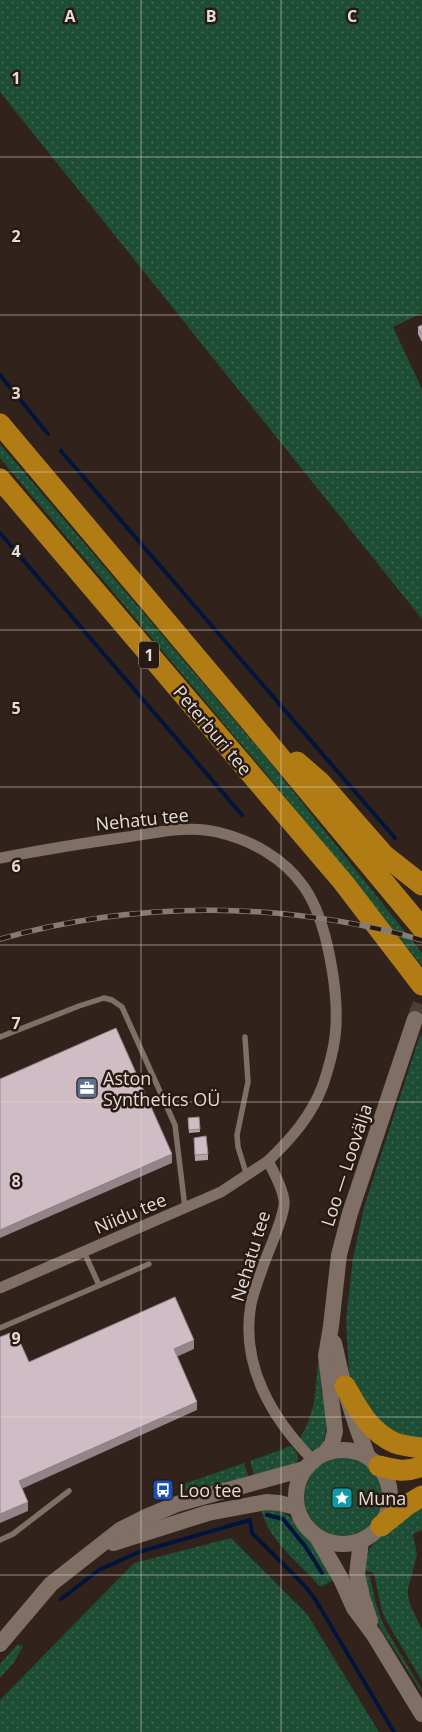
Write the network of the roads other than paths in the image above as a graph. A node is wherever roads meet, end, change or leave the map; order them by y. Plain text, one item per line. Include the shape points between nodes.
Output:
1 (0, 424) edge
2 (0, 479) edge
3 (250, 720) junction
4 (0, 858) edge
5 (422, 885) edge
6 (422, 928) edge
7 (422, 986) edge
8 (415, 1019) tunnel mouth
9 (0, 1037) edge
10 (245, 1037) dead end
11 (268, 1161) junction
12 (247, 1176) junction
13 (185, 1208) junction
14 (84, 1252) junction
15 (149, 1264) dead end
16 (99, 1285) junction
17 (0, 1288) edge
18 (331, 1326) junction
19 (0, 1328) edge
20 (345, 1386) junction
21 (422, 1448) edge
22 (314, 1461) junction
23 (373, 1461) junction
24 (422, 1466) edge
25 (69, 1492) dead end
26 (422, 1496) edge
27 (296, 1508) junction
28 (381, 1526) junction
29 (317, 1537) junction
30 (0, 1540) edge
31 (361, 1541) junction
32 (100, 1547) junction
33 (374, 1635) junction
34 (2, 1643) edge
35 (422, 1714) edge

1 - 3 highway, Peterburi tee / 1
2 - 7 highway, Peterburi tee / 1 via 343,882
3 - 5 highway via 320,782 384,855
3 - 6 highway, Peterburi tee / 1
4 - 11 street, Nehatu tee via 186,829 242,839 292,872 305,888 322,926 333,981 335,1038 322,1086 311,1108 293,1136
8 - 18 street, Loo — Loovälja via 350,1213 339,1255
9 - 13 lane via 104,998 122,1007 175,1125
10 - 12 lane via 248,1082 237,1135
11 - 12 street, Niidu tee
11 - 22 street, Nehatu tee via 284,1201 252,1304 251,1350 267,1402
12 - 13 street, Niidu tee
13 - 14 street, Niidu tee
14 - 16 lane
14 - 17 street, Niidu tee
15 - 16 lane
16 - 19 lane
18 - 20 street, Loo — Loovälja
18 - 22 street, Loo — Loovälja via 326,1356 335,1431 332,1444
20 - 21 highway via 360,1413 376,1432 396,1443
20 - 23 street, Loo — Loovälja via 355,1427
22 - 23 street via 340,1450 354,1451
22 - 27 street via 298,1481
22 - 32 street via 146,1516 120,1530
23 - 24 highway via 402,1471
23 - 28 street via 386,1477 390,1496
25 - 30 lane
26 - 28 highway
27 - 29 street via 308,1529
27 - 32 street via 266,1502 208,1513
28 - 31 street
29 - 31 street via 346,1545
29 - 33 street via 354,1608
31 - 33 street via 357,1574
32 - 34 street via 51,1584
33 - 35 street

